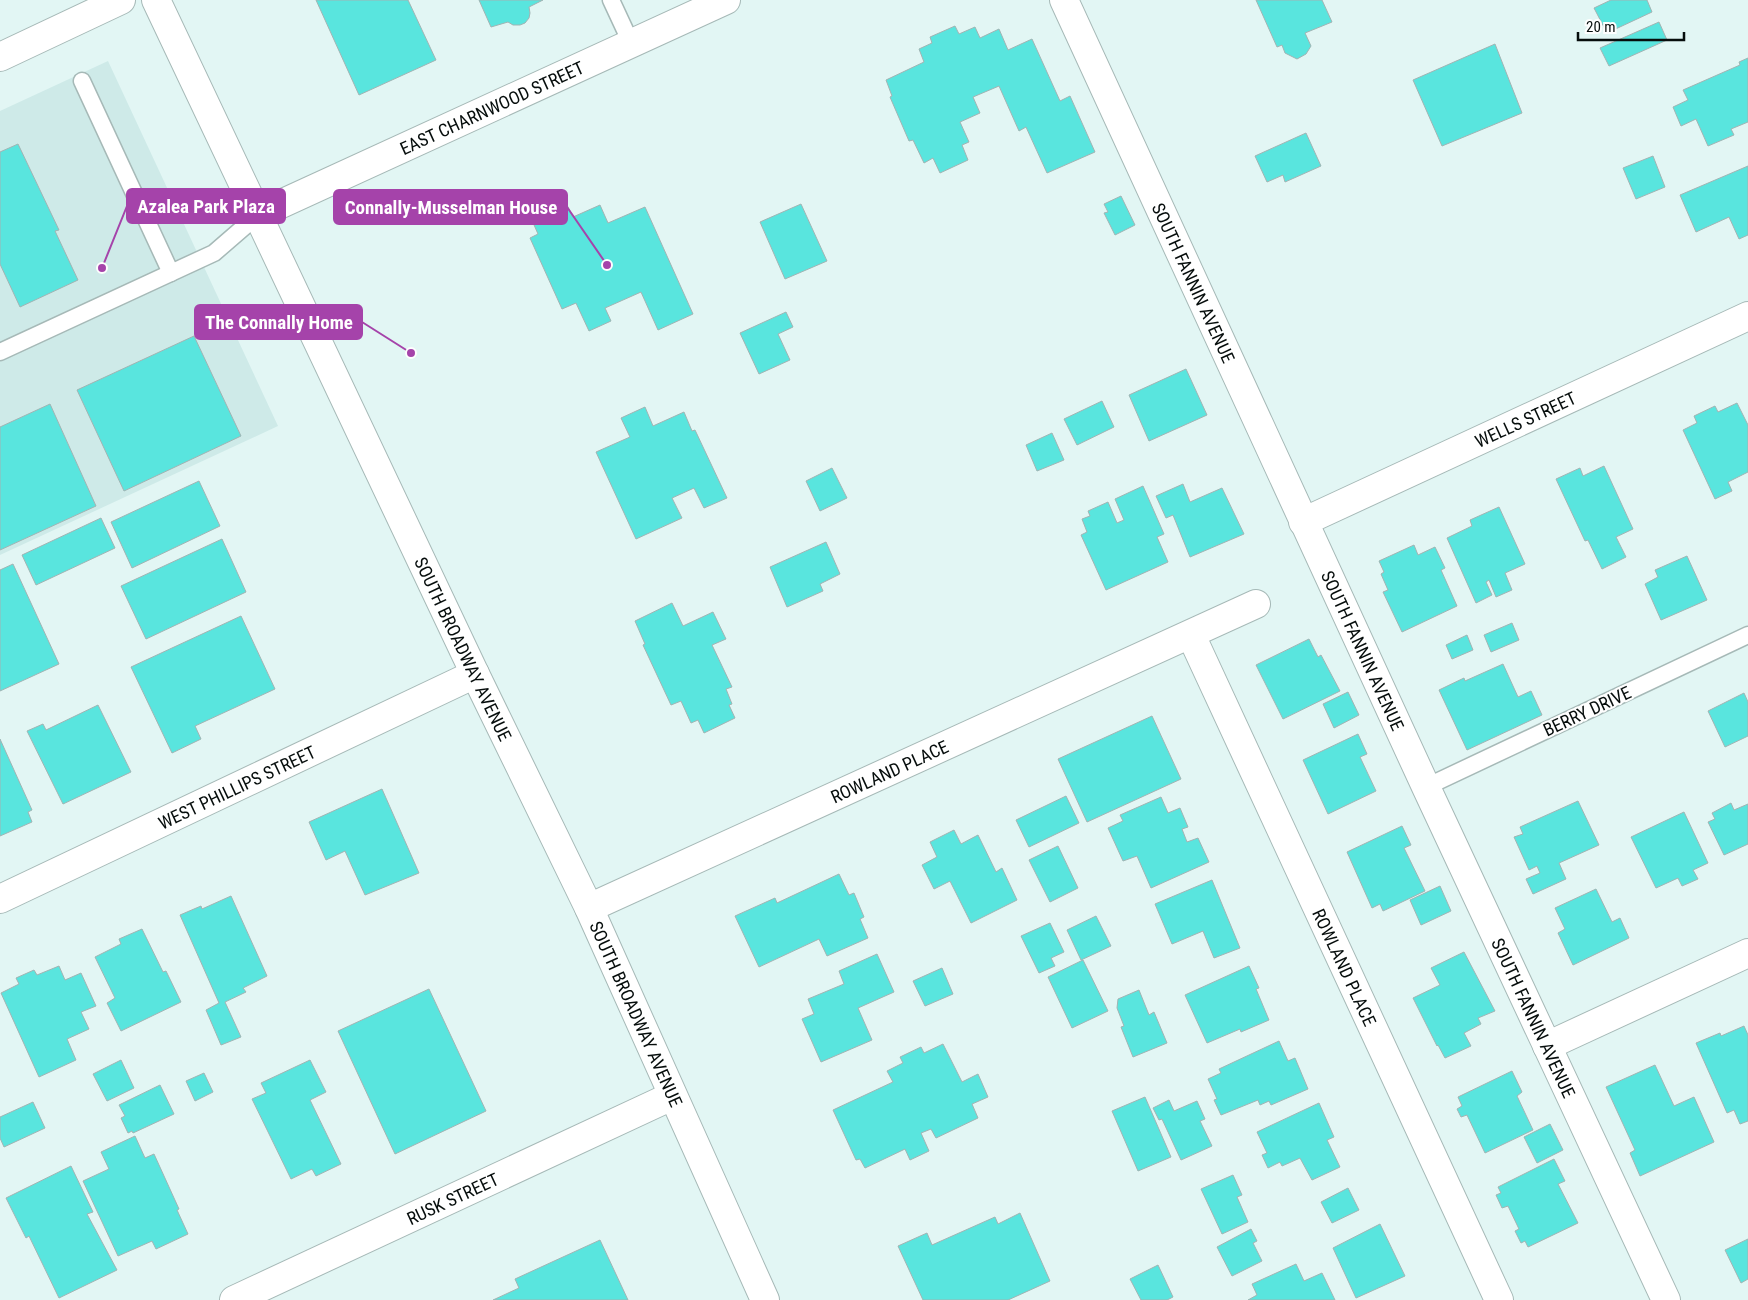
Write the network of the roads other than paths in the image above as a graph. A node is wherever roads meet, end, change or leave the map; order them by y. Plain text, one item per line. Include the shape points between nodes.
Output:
1 (121, 0) edge
2 (156, 0) edge
3 (611, 0) edge
4 (726, 0) edge
5 (1064, 0) edge
6 (631, 43) junction
7 (0, 57) edge
8 (82, 81) dead end
9 (259, 214) junction
10 (171, 273) junction
11 (1748, 316) edge
12 (0, 352) edge
13 (1304, 522) junction
14 (1256, 604) dead end
15 (1192, 635) junction
16 (1748, 636) edge
17 (475, 674) junction
18 (1426, 787) junction
19 (0, 899) edge
20 (589, 908) junction
21 (1748, 953) edge
22 (1548, 1046) junction
23 (672, 1096) junction
24 (234, 1300) edge
25 (765, 1300) edge
26 (1499, 1300) edge
27 (1666, 1300) edge

1 - 7 street
2 - 9 street, SOUTH BROADWAY AVENUE
3 - 6 lane
4 - 6 street, EAST CHARNWOOD STREET
5 - 13 street, SOUTH FANNIN AVENUE
6 - 9 street, EAST CHARNWOOD STREET
8 - 10 lane
9 - 10 lane via 214,253
9 - 17 street, SOUTH BROADWAY AVENUE
10 - 12 lane
11 - 13 street, WELLS STREET
13 - 18 street, SOUTH FANNIN AVENUE
14 - 15 street, ROWLAND PLACE
15 - 20 street, ROWLAND PLACE
15 - 26 street, ROWLAND PLACE
16 - 18 lane, BERRY DRIVE
17 - 19 street, WEST PHILLIPS STREET
17 - 20 street, SOUTH BROADWAY AVENUE
18 - 22 street, SOUTH FANNIN AVENUE
20 - 23 street, SOUTH BROADWAY AVENUE
21 - 22 street
22 - 27 street, SOUTH FANNIN AVENUE
23 - 24 street, RUSK STREET
23 - 25 street, SOUTH BROADWAY AVENUE

